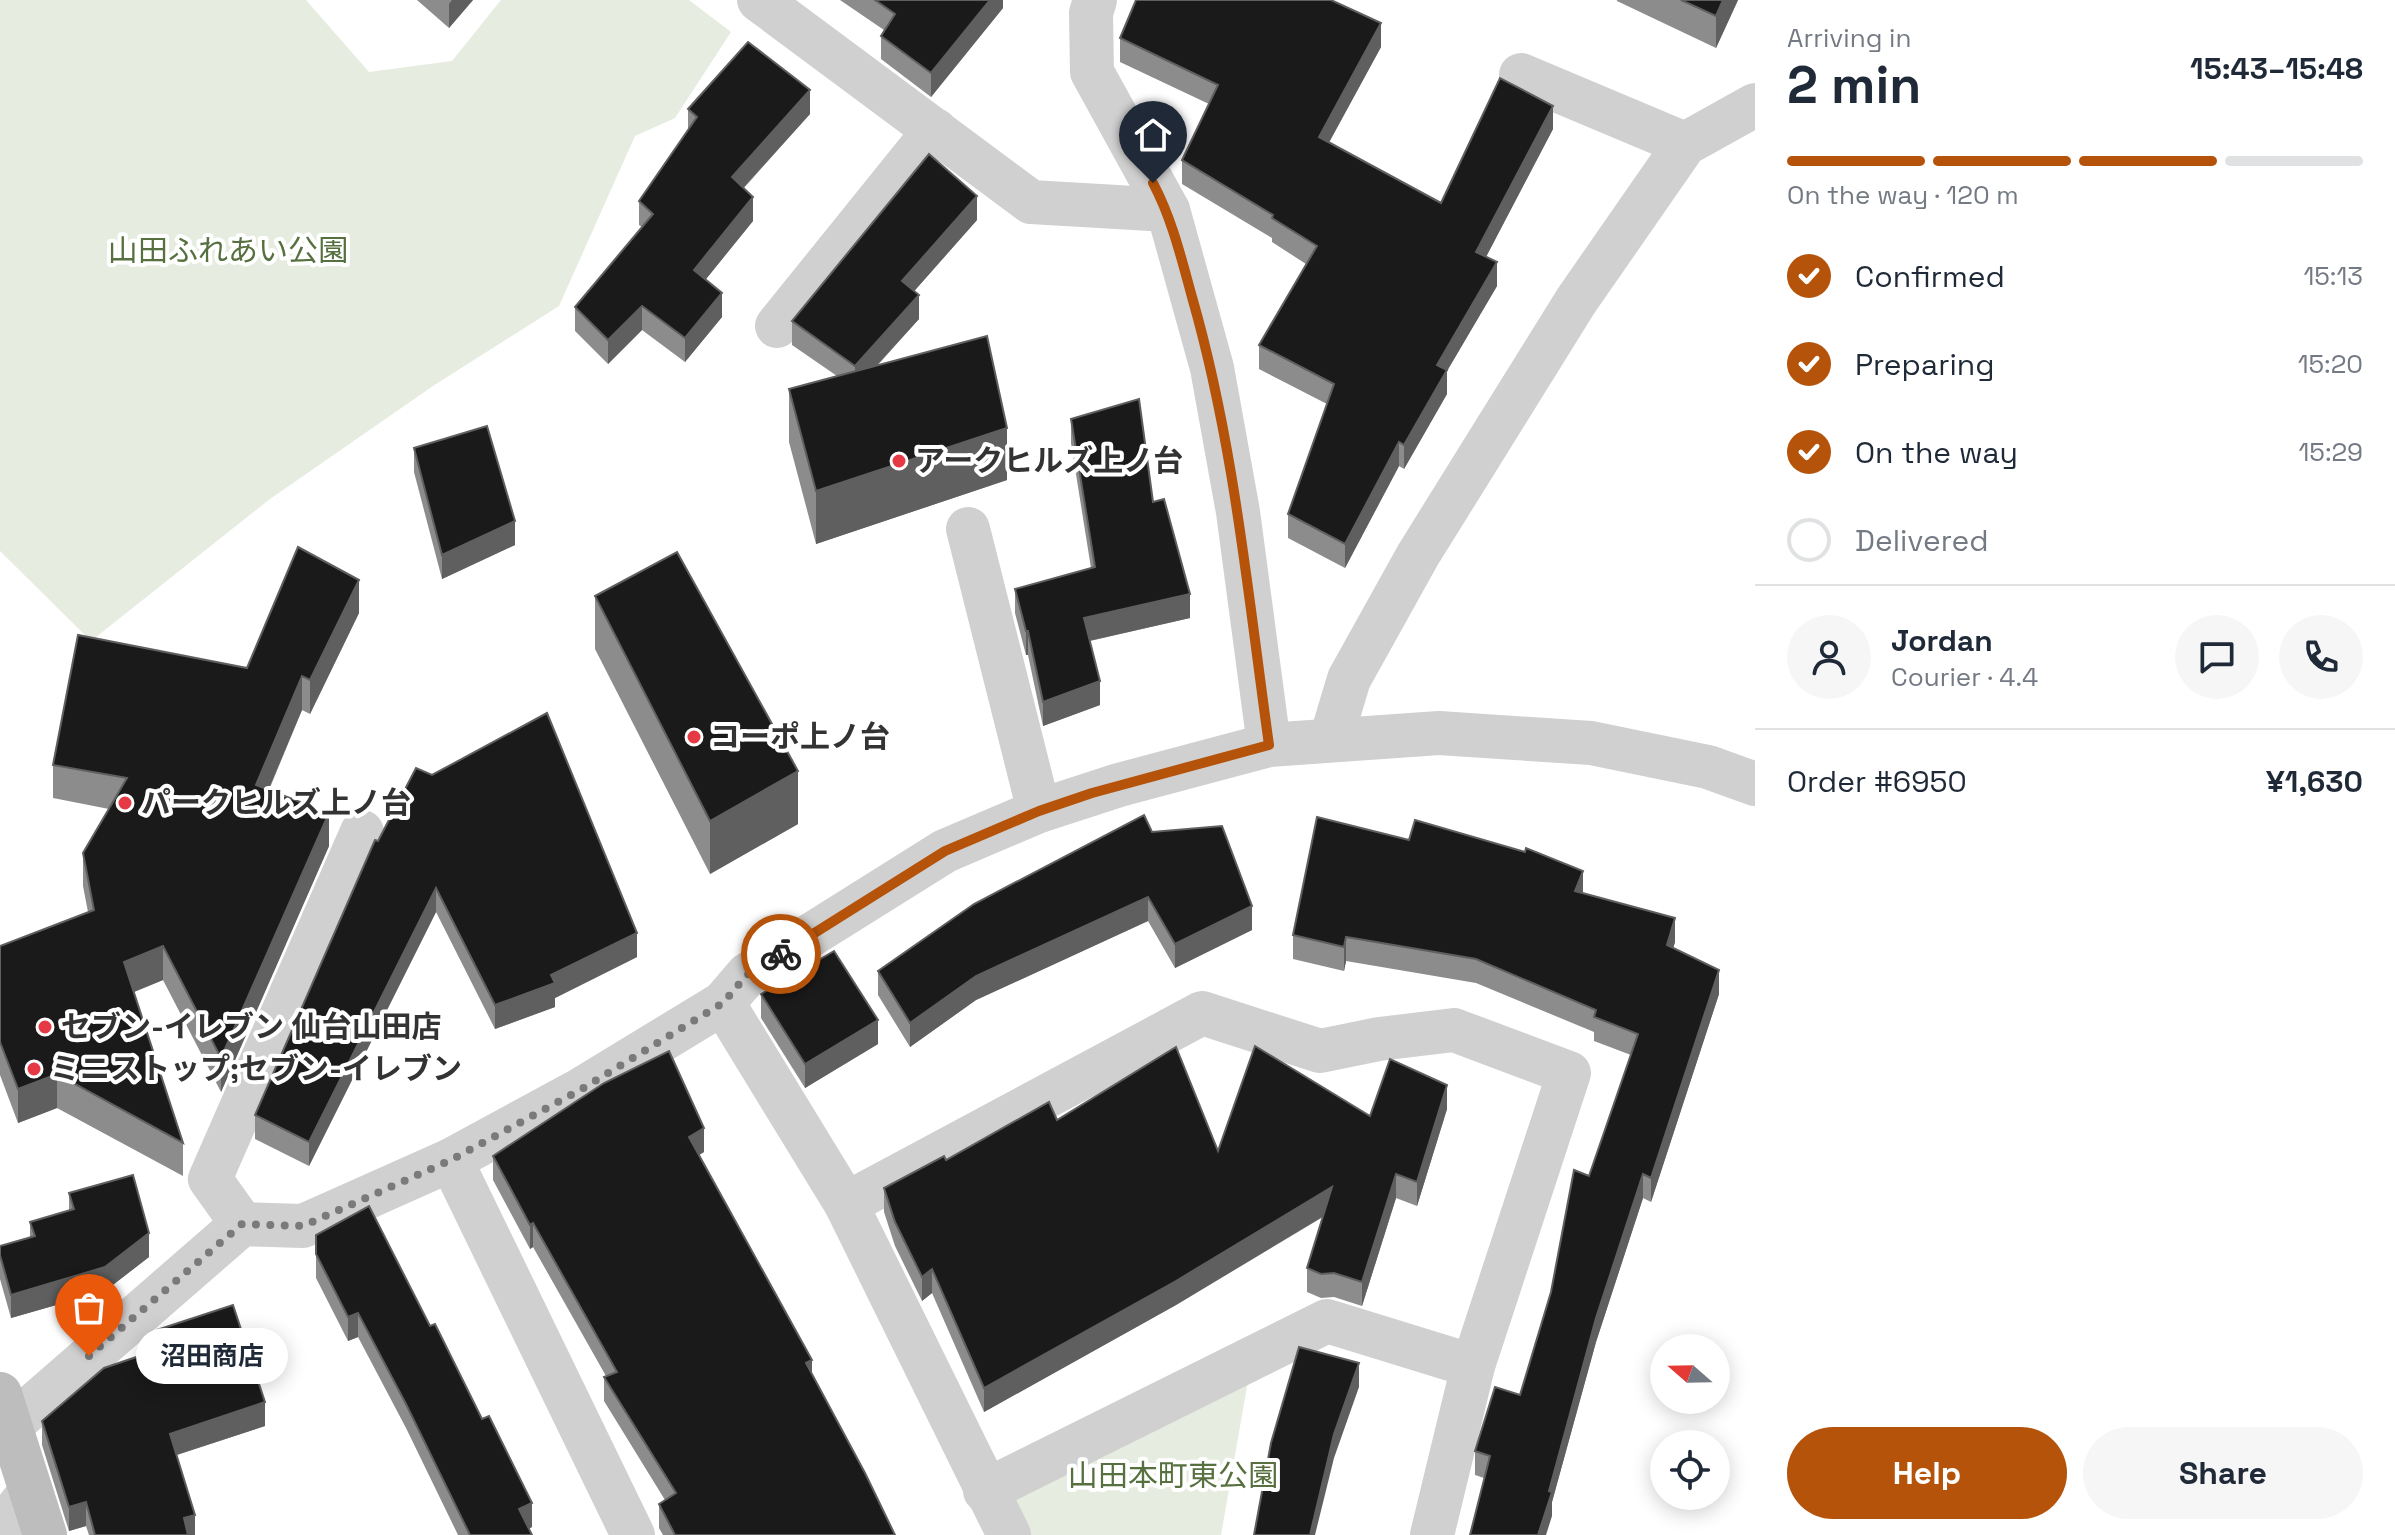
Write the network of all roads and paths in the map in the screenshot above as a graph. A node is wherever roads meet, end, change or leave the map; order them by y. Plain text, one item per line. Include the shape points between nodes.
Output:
1 (759, 0) edge
2 (1095, 0) edge
3 (1521, 75) dead end
4 (1755, 105) edge
5 (935, 130) junction
6 (1685, 144) junction
7 (1168, 210) junction
8 (777, 326) dead end
9 (968, 529) dead end
10 (1331, 739) junction
11 (1269, 745) junction
12 (1755, 784) edge
13 (1039, 811) junction
14 (362, 832) dead end
15 (723, 1003) junction
16 (451, 1160) junction
17 (846, 1204) junction
18 (242, 1224) junction
19 (1473, 1366) junction
20 (5, 1410) edge
21 (31, 1491) junction
22 (985, 1491) junction
23 (0, 1530) edge
24 (45, 1535) edge
25 (633, 1535) edge
26 (1009, 1535) edge
27 (1432, 1535) edge

1 - 5 street
2 - 7 street via 1092,72
3 - 6 street
4 - 6 street
5 - 7 street via 1031,202
5 - 8 street
6 - 10 street via 1576,301 1418,555 1349,679
7 - 11 street via 1212,368 1238,512
9 - 13 street
10 - 11 street
10 - 12 street via 1439,733 1591,743 1708,767
11 - 13 street
13 - 15 street via 945,851 747,975
14 - 18 street via 210,1179
15 - 16 street
15 - 17 street
16 - 18 street via 303,1226
16 - 25 street
17 - 19 street via 1202,1013 1320,1051 1454,1030 1569,1073
17 - 22 street
18 - 20 street
19 - 22 street via 1327,1321
19 - 27 street
20 - 21 street
21 - 23 street
21 - 24 street
22 - 26 street

